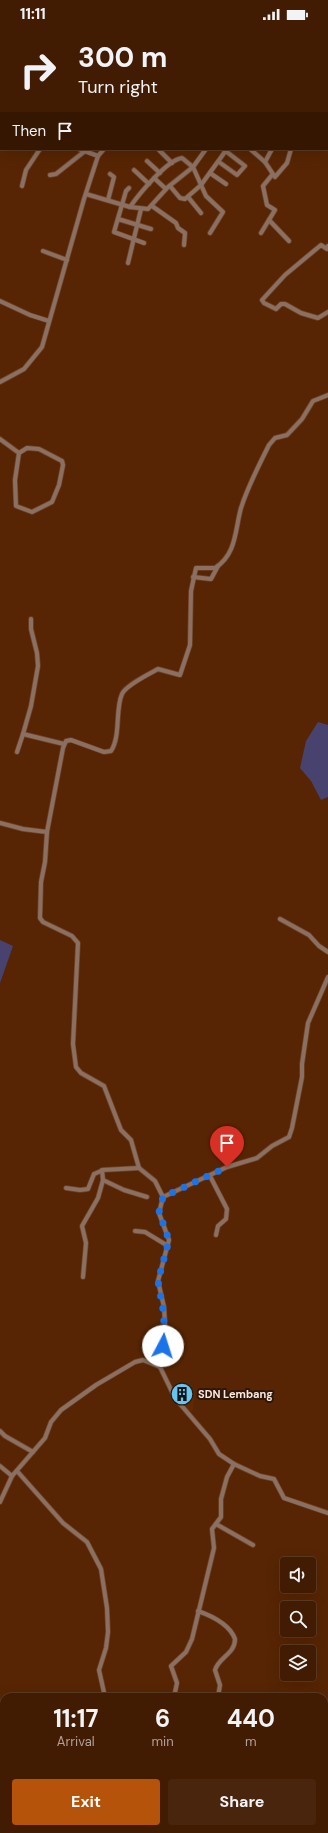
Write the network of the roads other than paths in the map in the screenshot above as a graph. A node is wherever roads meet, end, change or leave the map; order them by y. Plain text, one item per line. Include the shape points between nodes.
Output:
1 (39, 150) edge
2 (82, 150) edge
3 (103, 150) edge
4 (159, 150) dead end
5 (205, 150) edge
6 (225, 150) edge
7 (251, 150) edge
8 (271, 150) edge
9 (291, 150) edge
10 (85, 151) junction
11 (98, 156) junction
12 (147, 160) dead end
13 (219, 162) junction
14 (265, 162) junction
15 (172, 163) junction
16 (193, 167) junction
17 (134, 170) dead end
18 (160, 173) junction
19 (210, 173) junction
20 (272, 173) junction
21 (50, 174) dead end
22 (110, 174) dead end
23 (154, 178) junction
24 (149, 184) junction
25 (226, 184) dead end
26 (201, 185) junction
27 (22, 186) dead end
28 (170, 186) junction
29 (129, 188) dead end
30 (166, 189) junction
31 (86, 194) junction
32 (188, 197) junction
33 (108, 200) junction
34 (122, 204) junction
35 (152, 206) junction
36 (130, 207) junction
37 (141, 209) junction
38 (201, 213) dead end
39 (118, 219) junction
40 (269, 220) junction
41 (137, 225) junction
42 (151, 229) dead end
43 (210, 233) dead end
44 (261, 233) dead end
45 (133, 240) junction
46 (289, 241) dead end
47 (144, 243) dead end
48 (184, 245) dead end
49 (328, 246) edge
50 (42, 250) dead end
51 (67, 260) junction
52 (128, 262) dead end
53 (0, 301) edge
54 (328, 312) edge
55 (49, 321) junction
56 (0, 382) edge
57 (328, 395) edge
58 (0, 439) edge
59 (19, 453) junction
60 (219, 565) junction
61 (193, 577) junction
62 (31, 619) dead end
63 (23, 734) junction
64 (64, 744) junction
65 (16, 752) dead end
66 (0, 823) edge
67 (47, 832) junction
68 (280, 919) dead end
69 (328, 952) edge
70 (328, 977) edge
71 (139, 1168) junction
72 (101, 1171) junction
73 (210, 1176) junction
74 (103, 1180) junction
75 (66, 1188) dead end
76 (147, 1197) dead end
77 (163, 1197) junction
78 (135, 1231) dead end
79 (216, 1235) dead end
80 (168, 1246) junction
81 (83, 1277) dead end
82 (160, 1368) junction
83 (0, 1431) edge
84 (32, 1452) junction
85 (234, 1464) junction
86 (0, 1466) edge
87 (17, 1471) junction
88 (12, 1476) junction
89 (0, 1502) edge
90 (328, 1513) edge
91 (216, 1524) junction
92 (253, 1545) dead end
93 (198, 1611) junction
94 (104, 1693) edge
95 (175, 1693) edge
96 (219, 1693) edge

1 - 27 street via 26,170
2 - 10 street
3 - 11 street
4 - 15 street
5 - 16 street
6 - 13 street
6 - 13 street via 245,166 237,175
7 - 14 street
8 - 14 street
9 - 20 street via 287,163 276,177
10 - 11 street
10 - 21 street via 56,174
11 - 31 street
12 - 18 street
13 - 19 street
14 - 20 street
15 - 16 street via 182,158
15 - 18 street
16 - 26 street
16 - 28 street
17 - 24 street
18 - 23 street
19 - 25 street
19 - 26 street
20 - 40 street via 263,186 267,205 275,210
22 - 33 street via 114,177
23 - 24 street
23 - 30 street
24 - 36 street
26 - 32 street
26 - 43 street via 206,196 223,212
28 - 30 street
28 - 32 street via 180,198
29 - 34 street
30 - 35 street
31 - 33 street
31 - 51 street
32 - 38 street
33 - 34 street
34 - 36 street
34 - 39 street
35 - 37 street
35 - 48 street via 176,223 185,233
36 - 37 street
37 - 41 street
39 - 41 street
39 - 45 street via 114,232
40 - 44 street
40 - 46 street
41 - 42 street
41 - 45 street
45 - 47 street
45 - 52 street
49 - 54 street via 327,249 321,246 300,262 262,300 276,309 285,304 301,313 318,318
50 - 51 street
51 - 55 street
53 - 55 street
55 - 56 street via 45,339 36,357 24,370
57 - 60 street via 313,401 296,428 285,436 274,438 269,445 241,508 236,537
58 - 59 street
59 - 59 street via 15,503 18,508 32,512 52,502 63,465 62,462 39,450 27,448
60 - 61 street via 212,568 196,568
60 - 61 street via 211,579
61 - 64 street via 190,645 180,675 158,669 125,691 121,697 117,732 111,751 104,752 71,740
62 - 63 street via 38,666
63 - 64 street
63 - 65 street
64 - 67 street
66 - 67 street
67 - 71 street via 40,918 43,922 72,936 78,943 73,1044 76,1067 81,1073 104,1086 121,1130 131,1140
68 - 69 street via 309,935
70 - 73 street via 308,1024 302,1077 289,1137 257,1158 233,1164
71 - 72 street
71 - 77 street via 155,1181
72 - 74 street
72 - 75 street via 94,1174 88,1189
73 - 77 street via 182,1186
73 - 79 street via 227,1210 226,1219 218,1226
74 - 76 street
74 - 81 street via 98,1198 82,1226 86,1243
77 - 80 street via 159,1212 168,1237
78 - 80 street via 145,1232
80 - 82 street via 158,1281 165,1324
82 - 84 street via 143,1360 135,1362 96,1385 54,1417 44,1438
82 - 85 street via 182,1408 210,1439 219,1454
83 - 84 street
84 - 87 street
85 - 90 street via 260,1476 274,1479 282,1496 287,1499
85 - 91 street via 227,1477 221,1499 221,1517
86 - 88 street
87 - 88 street
87 - 94 street via 63,1523 87,1542 102,1569 108,1632 99,1676
88 - 89 street
91 - 92 street
91 - 93 street via 212,1530 214,1544 209,1572
93 - 95 street via 190,1646 180,1659 171,1665 177,1683
93 - 96 street via 218,1621 235,1639 231,1652 220,1661 215,1670 220,1686

